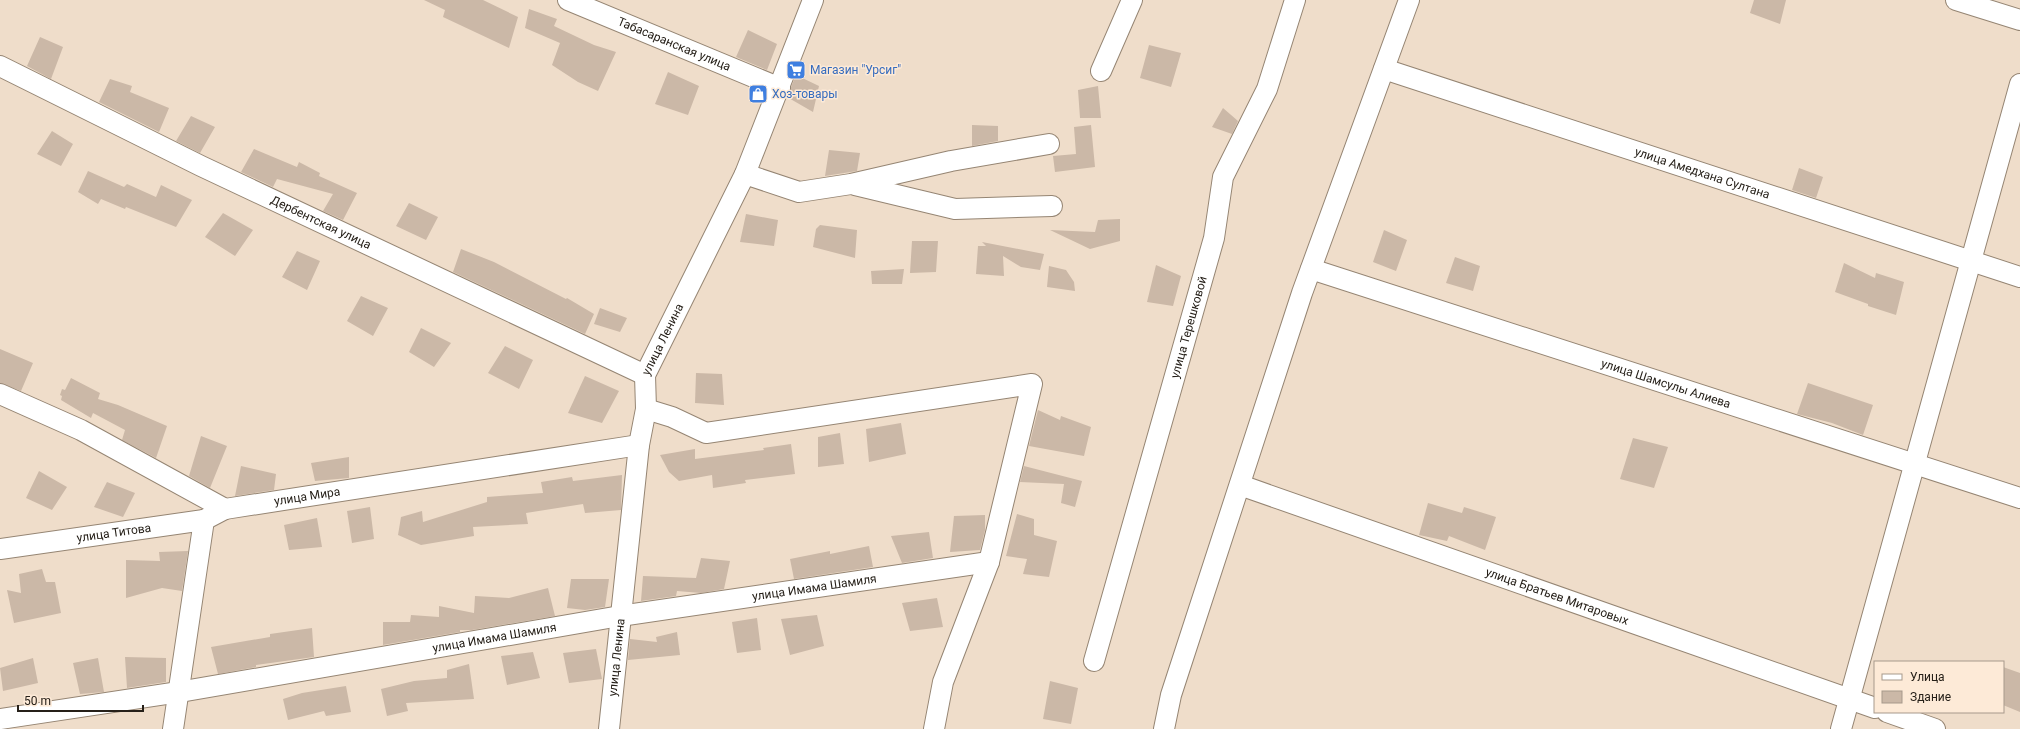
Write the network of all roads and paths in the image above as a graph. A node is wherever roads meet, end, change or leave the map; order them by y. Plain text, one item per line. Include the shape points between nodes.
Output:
1 (568, 0) edge
2 (813, 0) edge
3 (1132, 0) edge
4 (1295, 0) edge
5 (1409, 0) edge
6 (1956, 0) edge
7 (2020, 20) edge
8 (0, 66) edge
9 (1384, 69) junction
10 (1100, 71) dead end
11 (2020, 84) edge
12 (780, 88) junction
13 (1049, 144) dead end
14 (745, 174) junction
15 (851, 184) junction
16 (1052, 206) dead end
17 (1971, 261) junction
18 (1311, 269) junction
19 (2020, 277) edge
20 (645, 374) junction
21 (0, 394) edge
22 (646, 409) junction
23 (639, 445) junction
24 (1915, 463) junction
25 (1240, 485) junction
26 (2020, 498) edge
27 (225, 509) junction
28 (204, 520) junction
29 (0, 548) edge
30 (989, 562) junction
31 (620, 616) junction
32 (1094, 661) dead end
33 (179, 692) junction
34 (1850, 699) junction
35 (1874, 708) edge
36 (1890, 713) edge
37 (0, 719) edge
38 (173, 729) edge
39 (609, 729) edge
40 (934, 729) edge
41 (1164, 729) edge
42 (1841, 729) edge
43 (1935, 729) edge

1 - 12 street, Табасаранская улица
2 - 12 street, улица Ленина
3 - 10 street
4 - 32 street, улица Терешковой via 1267,89 1223,176 1214,238
5 - 9 street
6 - 7 street
8 - 20 street, Дербентская улица via 201,166
9 - 17 street, улица Амедхана Султана
9 - 18 street
11 - 17 street
12 - 14 street, улица Ленина
13 - 15 street via 951,161
14 - 15 street via 799,192
14 - 20 street, улица Ленина
15 - 16 street via 955,209
17 - 19 street, улица Амедхана Султана
17 - 24 street
18 - 24 street, улица Шамсулы Алиева
18 - 25 street
20 - 22 street, улица Ленина
21 - 27 street via 81,430
22 - 23 street, улица Ленина
22 - 30 street via 672,417 706,433 1032,384
23 - 27 street, улица Мира
23 - 31 street, улица Ленина
24 - 26 street, улица Шамсулы Алиева
24 - 34 street
25 - 34 street, улица Братьев Митаровых
25 - 41 street via 1171,694
27 - 28 street, улица Титова
28 - 29 street, улица Титова
28 - 33 street
30 - 31 street, улица Имама Шамиля
30 - 40 street via 943,682
31 - 33 street, улица Имама Шамиля
31 - 39 street, улица Ленина
33 - 37 street, улица Имама Шамиля
33 - 38 street
34 - 35 street, улица Братьев Митаровых
34 - 42 street
36 - 43 street

